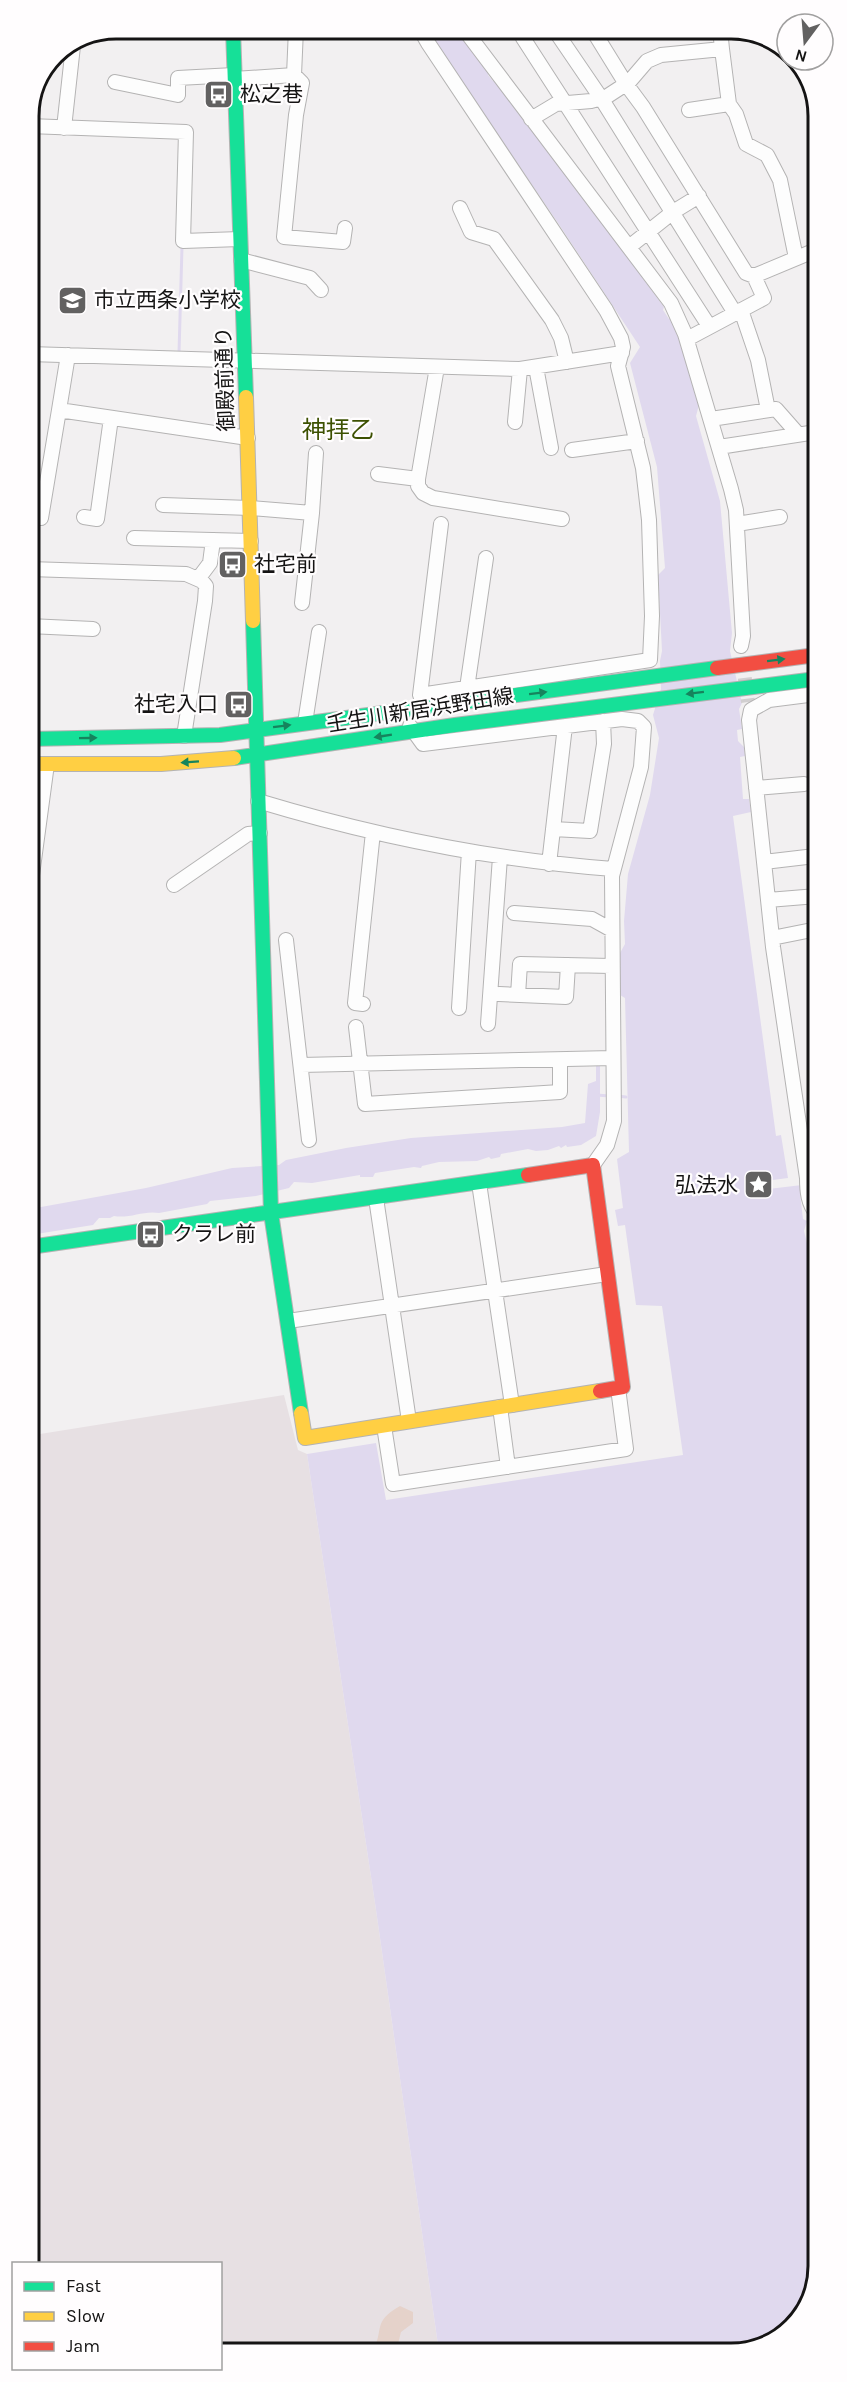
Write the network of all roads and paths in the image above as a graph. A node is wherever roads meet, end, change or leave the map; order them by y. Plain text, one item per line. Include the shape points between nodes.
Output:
1 (232, 39) edge
2 (296, 39) edge
3 (427, 39) edge
4 (471, 39) edge
5 (524, 39) edge
6 (561, 39) edge
7 (598, 39) edge
8 (721, 39) edge
9 (722, 48) junction
10 (72, 53) edge
11 (294, 75) junction
12 (234, 77) junction
13 (115, 82) dead end
14 (626, 84) junction
15 (602, 99) junction
16 (565, 102) junction
17 (729, 104) junction
18 (689, 110) dead end
19 (531, 119) junction
20 (39, 127) edge
21 (64, 128) junction
22 (699, 196) junction
23 (460, 208) dead end
24 (673, 212) junction
25 (345, 228) dead end
26 (648, 231) junction
27 (240, 239) junction
28 (628, 248) junction
29 (808, 253) edge
30 (796, 258) junction
31 (241, 260) junction
32 (754, 276) junction
33 (321, 290) dead end
34 (738, 312) junction
35 (709, 327) junction
36 (687, 339) junction
37 (622, 353) junction
38 (39, 354) edge
39 (68, 355) junction
40 (245, 360) junction
41 (567, 362) junction
42 (437, 367) junction
43 (536, 367) junction
44 (520, 369) junction
45 (59, 410) junction
46 (768, 410) junction
47 (111, 417) junction
48 (711, 419) junction
49 (515, 422) dead end
50 (808, 433) edge
51 (798, 435) junction
52 (248, 438) junction
53 (637, 441) junction
54 (719, 447) junction
55 (550, 448) dead end
56 (572, 450) dead end
57 (315, 453) dead end
58 (378, 474) dead end
59 (418, 479) junction
60 (163, 505) dead end
61 (250, 508) junction
62 (312, 513) junction
63 (780, 516) dead end
64 (84, 517) dead end
65 (41, 518) dead end
66 (562, 519) dead end
67 (441, 524) dead end
68 (737, 524) junction
69 (134, 538) dead end
70 (213, 540) junction
71 (251, 542) junction
72 (486, 558) dead end
73 (39, 568) edge
74 (198, 579) junction
75 (302, 603) dead end
76 (39, 626) edge
77 (93, 629) dead end
78 (319, 632) dead end
79 (741, 646) tunnel mouth
80 (808, 656) edge
81 (808, 680) edge
82 (467, 688) junction
83 (450, 697) junction
84 (808, 698) edge
85 (397, 711) junction
86 (603, 721) junction
87 (305, 723) junction
88 (455, 724) junction
89 (565, 726) junction
90 (255, 729) junction
91 (414, 731) junction
92 (184, 736) junction
93 (39, 739) edge
94 (257, 756) junction
95 (39, 764) edge
96 (47, 764) junction
97 (804, 784) dead end
98 (756, 788) junction
99 (258, 801) junction
100 (39, 823) edge
101 (553, 829) junction
102 (373, 832) junction
103 (260, 833) junction
104 (469, 851) junction
105 (500, 857) junction
106 (808, 857) edge
107 (764, 862) junction
108 (549, 864) junction
109 (613, 869) junction
110 (174, 885) dead end
111 (808, 897) edge
112 (768, 900) junction
113 (514, 913) dead end
114 (610, 929) junction
115 (808, 931) edge
116 (772, 939) junction
117 (286, 940) dead end
118 (263, 957) junction
119 (288, 957) junction
120 (568, 965) junction
121 (611, 966) junction
122 (499, 994) dead end
123 (518, 995) junction
124 (363, 1004) dead end
125 (459, 1008) dead end
126 (488, 1024) dead end
127 (356, 1027) dead end
128 (613, 1058) junction
129 (560, 1060) junction
130 (302, 1065) junction
131 (359, 1065) junction
132 (309, 1140) dead end
133 (593, 1165) junction
134 (479, 1183) junction
135 (808, 1194) edge
136 (376, 1198) junction
137 (270, 1207) junction
138 (39, 1246) edge
139 (607, 1274) junction
140 (495, 1291) junction
141 (393, 1306) junction
142 (288, 1321) junction
143 (618, 1388) junction
144 (506, 1406) junction
145 (409, 1421) junction
146 (384, 1426) junction
147 (508, 1467) junction

1 - 12 street, 御殿前通り
2 - 11 street
3 - 37 street via 615,324
4 - 19 street
5 - 16 street
6 - 15 street
7 - 14 street
8 - 9 street
9 - 14 street via 662,55 647,61
9 - 17 street
10 - 21 street
11 - 12 street
11 - 25 street via 302,83 284,237 343,242
12 - 13 street via 178,78 178,95
12 - 27 street, 御殿前通り
14 - 15 street
14 - 22 street
15 - 16 street
15 - 24 street
16 - 19 street
16 - 26 street
17 - 18 street
17 - 30 street via 746,144 767,155 780,180
19 - 28 street
20 - 21 street
21 - 27 street via 186,132 183,241
22 - 24 street
22 - 32 street via 746,273
23 - 41 street via 471,232 494,239 541,303 561,338
24 - 26 street
24 - 34 street
26 - 28 street
26 - 35 street
27 - 31 street, 御殿前通り
28 - 36 street via 671,303
29 - 30 street
30 - 32 street
31 - 33 street via 310,278
31 - 40 street, 御殿前通り
32 - 34 street via 764,298
34 - 35 street
34 - 46 street via 758,360
35 - 36 street
36 - 48 street
37 - 41 street
37 - 53 street via 618,366
38 - 39 street
39 - 40 street
39 - 45 street
40 - 42 street
40 - 52 street, 御殿前通り
41 - 43 street
42 - 44 street
42 - 59 street
43 - 44 street
43 - 55 street
44 - 49 street
45 - 47 street
45 - 65 street
46 - 48 street
46 - 51 street via 776,409
47 - 52 street
47 - 64 street via 97,519
48 - 54 street
50 - 51 street
51 - 54 street
52 - 61 street, 御殿前通り
53 - 56 street
53 - 82 street via 649,520 650,660
54 - 68 street
57 - 62 street
58 - 59 street
59 - 66 street via 423,493 433,498
60 - 61 street
61 - 62 street
61 - 71 street, 御殿前通り
62 - 75 street
63 - 68 street
67 - 83 street via 420,695
68 - 79 street via 744,636
69 - 70 street
70 - 71 street
70 - 74 street via 210,563
71 - 90 street, 御殿前通り
72 - 82 street
73 - 74 street via 186,574
74 - 92 street via 206,586
76 - 77 street
78 - 87 street
83 -> 80 street, 壬生川新居浜野田線 via 658,677
81 -> 88 street, 壬生川新居浜野田線
82 - 83 street
83 - 85 street, 壬生川新居浜野田線
83 - 88 street
84 - 98 street via 769,700 749,708
85 - 87 street, 壬生川新居浜野田線
85 - 91 street
86 - 89 street
86 - 101 street via 604,744 590,831
86 - 109 street via 631,718 644,727 641,767
90 -> 87 street, 壬生川新居浜野田線
88 - 91 street, 壬生川新居浜野田線
89 - 91 street via 423,744
89 - 101 street
90 - 92 street, 壬生川新居浜野田線
90 - 94 street, 御殿前通り
91 -> 94 street, 壬生川新居浜野田線
93 -> 92 street, 壬生川新居浜野田線
94 -> 96 street, 壬生川新居浜野田線 via 161,764
94 - 99 street, 御殿前通り
95 - 96 street, 壬生川新居浜野田線
96 - 100 street
97 - 98 street
98 - 107 street
99 - 102 street
99 - 103 street, 御殿前通り
101 - 108 street
102 - 104 street
102 - 124 street via 356,1003
103 - 110 street via 248,834
103 - 118 street, 御殿前通り
104 - 105 street
104 - 125 street
105 - 108 street
105 - 126 street
106 - 107 street
107 - 112 street
108 - 109 street
109 - 114 street
111 - 112 street
112 - 116 street
113 - 114 street via 592,919
114 - 121 street
115 - 116 street
116 - 135 street
117 - 119 street
118 - 119 street
118 - 137 street, 御殿前通り
119 - 130 street
120 - 121 street
120 - 123 street via 520,964
120 - 123 street via 566,997
121 - 128 street
122 - 123 street
127 - 131 street
128 - 129 street
128 - 133 street via 614,1121 607,1146
129 - 131 street
129 - 131 street via 560,1092 365,1104
130 - 131 street
130 - 132 street
133 - 134 street
133 - 139 street
134 - 136 street
134 - 140 street
136 - 137 street
136 - 141 street
137 - 138 street
137 - 142 street, 御殿前通り
139 - 140 street
139 - 143 street via 623,1388
140 - 141 street
140 - 144 street
141 - 142 street
141 - 145 street
142 - 146 street, 御殿前通り via 305,1438
143 - 144 street
143 - 147 street via 626,1449
144 - 145 street
144 - 147 street
145 - 146 street
146 - 147 street via 393,1484

